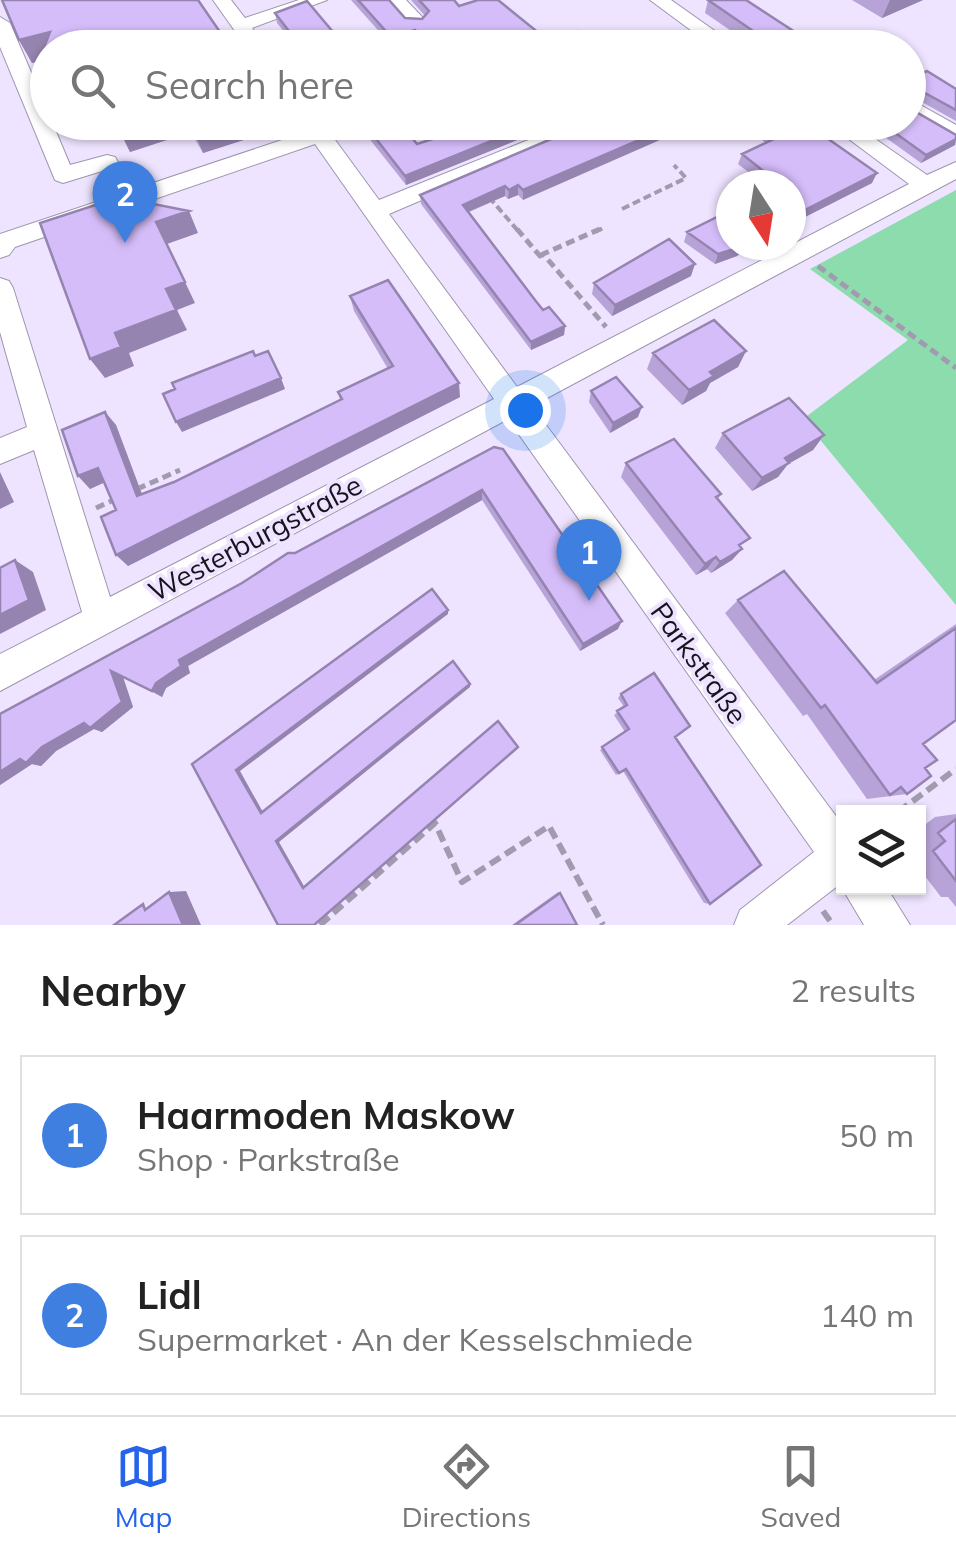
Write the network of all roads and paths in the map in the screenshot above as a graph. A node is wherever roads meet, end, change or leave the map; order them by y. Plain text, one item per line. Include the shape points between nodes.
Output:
1 (222, 0) edge
2 (318, 0) edge
3 (396, 0) edge
4 (660, 0) edge
5 (416, 21) edge
6 (0, 23) edge
7 (240, 25) junction
8 (243, 30) edge
9 (703, 30) edge
10 (30, 95) edge
11 (926, 116) edge
12 (956, 135) edge
13 (48, 140) edge
14 (285, 140) edge
15 (323, 140) edge
16 (545, 140) edge
17 (862, 140) edge
18 (107, 162) dead end
19 (674, 165) dead end
20 (956, 168) edge
21 (468, 172) junction
22 (926, 185) junction
23 (622, 209) dead end
24 (374, 211) junction
25 (603, 228) dead end
26 (806, 248) edge
27 (0, 249) edge
28 (543, 254) junction
29 (806, 256) edge
30 (783, 260) edge
31 (1, 296) edge
32 (622, 344) junction
33 (956, 368) edge
34 (510, 402) junction
35 (44, 433) junction
36 (0, 451) edge
37 (180, 470) dead end
38 (70, 519) junction
39 (96, 604) dead end
40 (0, 673) edge
41 (956, 769) edge
42 (907, 805) edge
43 (836, 851) edge
44 (836, 875) edge
45 (868, 895) edge
46 (320, 925) edge
47 (603, 925) edge
48 (755, 925) edge
49 (890, 925) edge

1 - 7 street
2 - 7 street
3 - 5 street
4 - 9 street
6 - 10 street
7 - 8 street
11 - 12 street
13 - 18 street via 63,175
14 - 27 street via 6,241
15 - 24 street, Parkstraße
16 - 21 street
17 - 22 street
19 - 23 path via 686,178
20 - 22 street, Westerburgstraße
21 - 24 street
21 - 28 path
22 - 26 street, Westerburgstraße
24 - 34 street, Parkstraße
25 - 28 path
28 - 32 path
29 - 33 path
30 - 32 street, Westerburgstraße
31 - 35 street
32 - 34 street, Westerburgstraße
34 - 40 street, Westerburgstraße
34 - 43 street, Parkstraße
35 - 36 street
35 - 38 street
37 - 38 path
38 - 39 street
41 - 42 path
44 - 48 street
45 - 49 street, Parkstraße
46 - 47 path via 435,823 462,882 549,826

